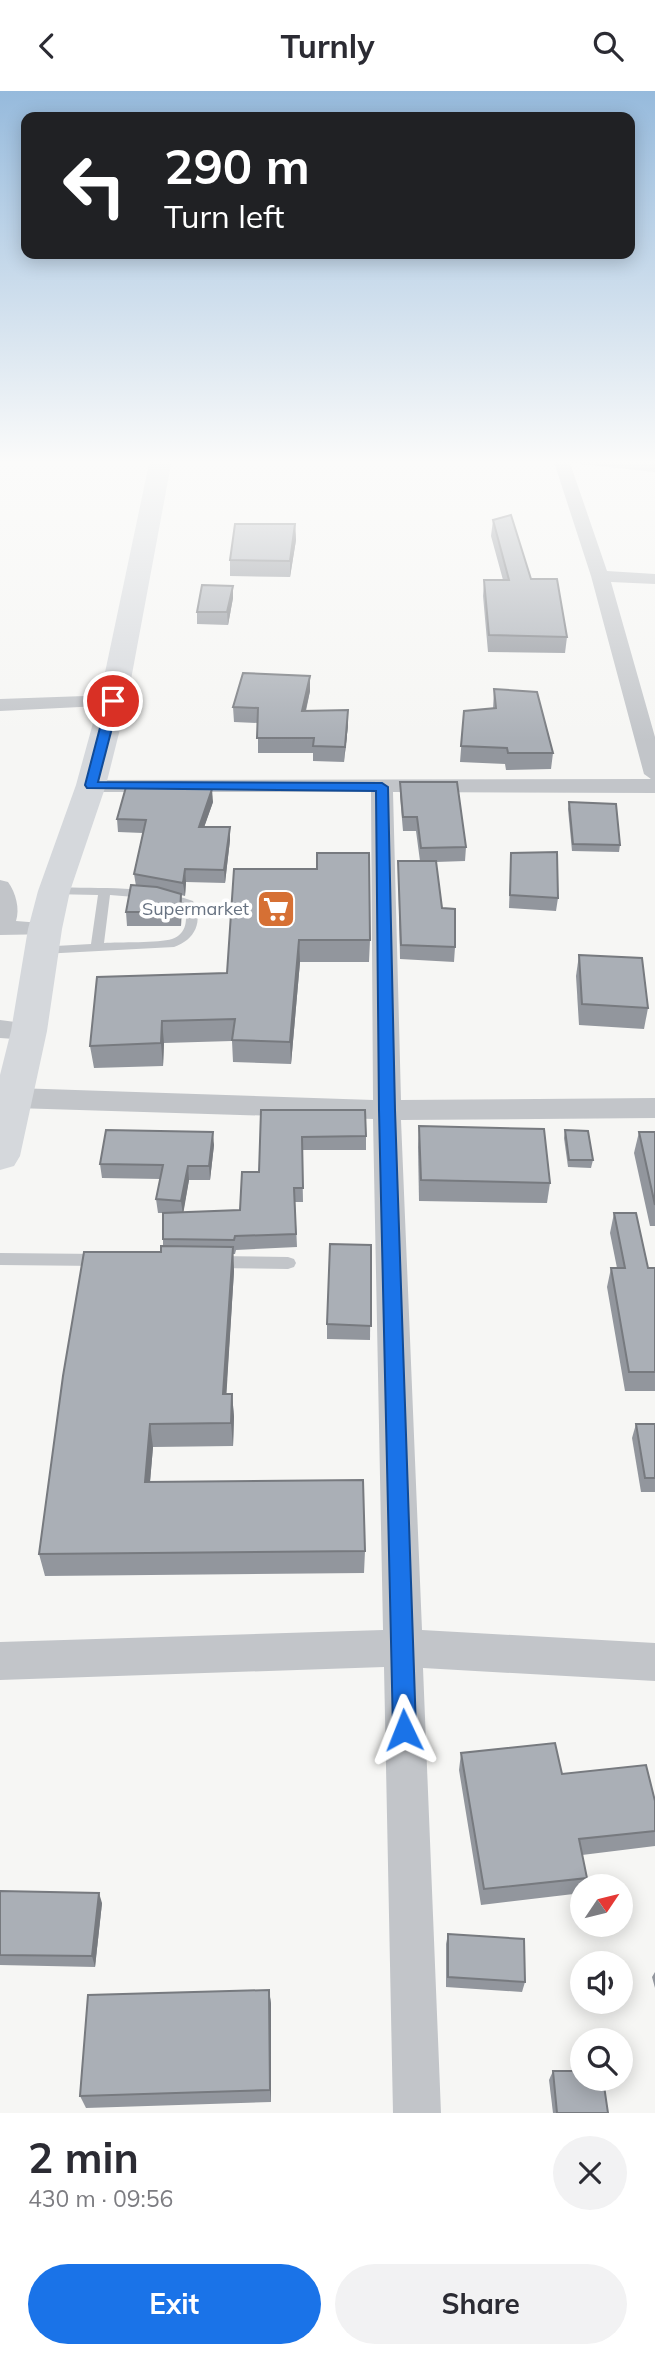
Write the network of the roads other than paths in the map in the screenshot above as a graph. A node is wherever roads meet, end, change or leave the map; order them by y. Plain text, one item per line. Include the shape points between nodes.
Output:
1 (142, 553) edge
2 (592, 553) edge
3 (600, 576) junction
4 (655, 579) edge
5 (113, 701) junction
6 (0, 705) edge
7 (655, 774) edge
8 (91, 785) junction
9 (655, 786) edge
10 (382, 787) junction
11 (0, 887) edge
12 (54, 891) junction
13 (104, 894) junction
14 (1, 928) edge
15 (43, 939) junction
16 (97, 946) junction
17 (15, 1030) edge
18 (15, 1098) junction
19 (655, 1108) edge
20 (387, 1110) junction
21 (0, 1156) edge
22 (0, 1258) edge
23 (110, 1260) edge
24 (205, 1262) edge
25 (288, 1263) dead end
26 (402, 1648) junction
27 (0, 1661) edge
28 (655, 1662) edge
29 (417, 2113) edge

1 - 5 main road
2 - 3 street
3 - 4 street
3 - 7 street
5 - 6 street
5 - 8 main road
8 - 10 street
8 - 12 main road
9 - 10 street
10 - 20 street
11 - 14 street via 7,912
12 - 13 lane
12 - 15 main road
13 - 16 lane
13 - 16 lane via 178,899 189,904 194,918 190,932 174,943
14 - 15 street
15 - 16 lane
15 - 17 main road
17 - 18 main road
18 - 20 street
18 - 21 main road
19 - 20 street
20 - 26 street
22 - 23 lane
24 - 25 lane
26 - 27 street
26 - 28 street
26 - 29 street

